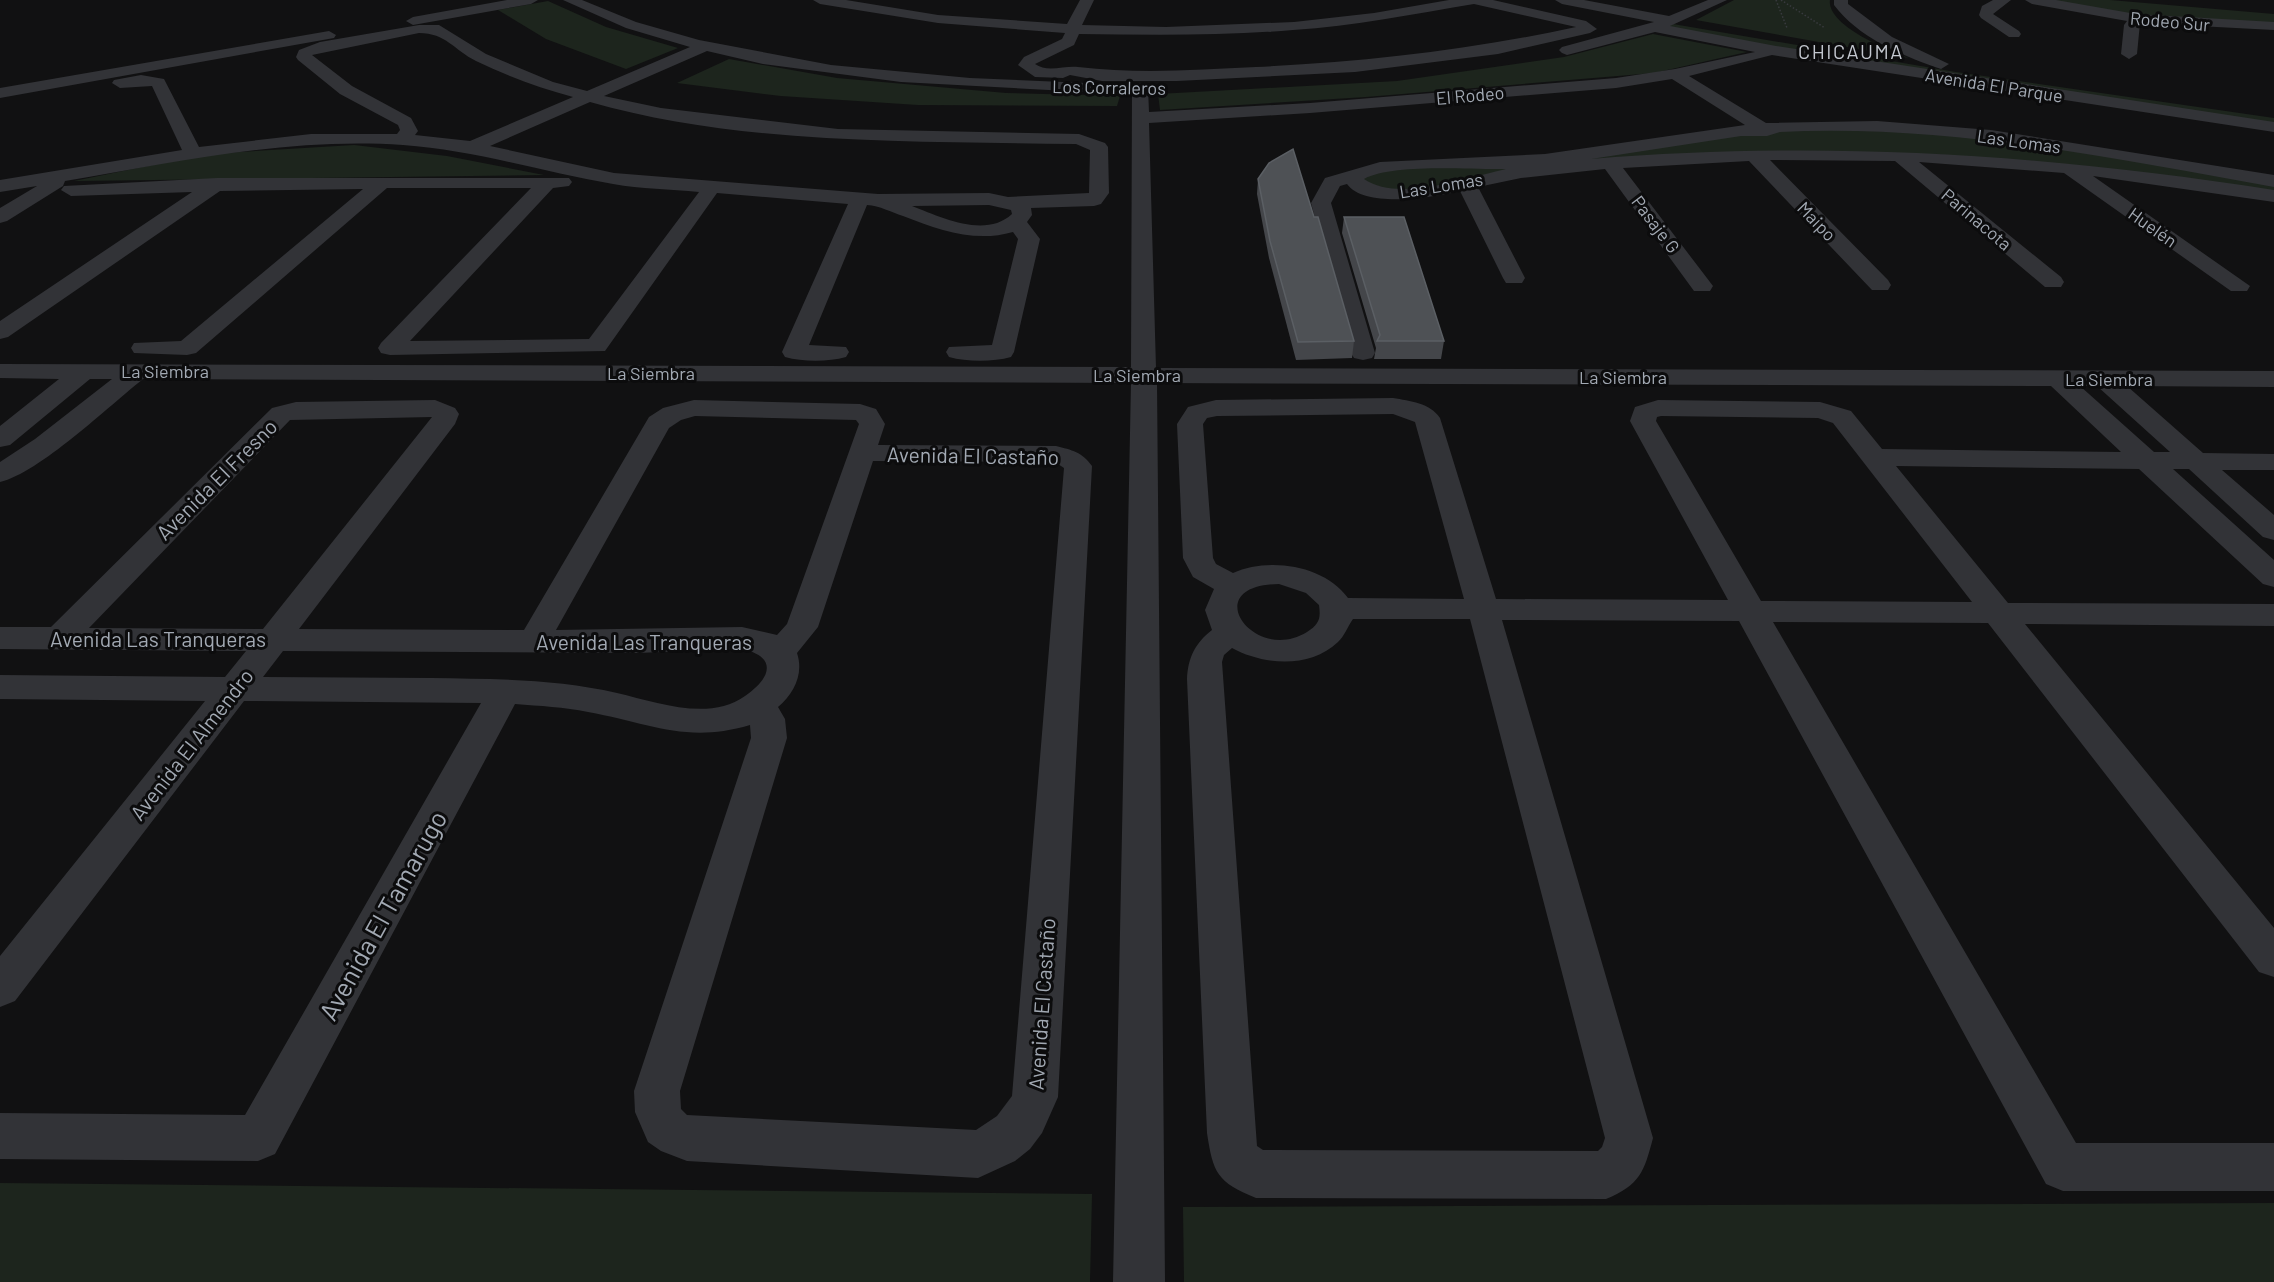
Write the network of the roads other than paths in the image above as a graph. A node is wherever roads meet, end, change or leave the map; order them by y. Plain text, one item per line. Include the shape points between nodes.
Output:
1 (531, 0) edge
2 (570, 0) edge
3 (820, 0) edge
4 (1087, 0) edge
5 (1539, 0) edge
6 (1562, 0) edge
7 (1627, 0) edge
8 (1720, 0) edge
9 (1841, 0) edge
10 (2004, 0) edge
11 (2032, 0) edge
12 (1674, 3) edge
13 (2227, 8) dead end
14 (638, 10) dead end
15 (2136, 18) junction
16 (1672, 21) junction
17 (2272, 22) edge
18 (1654, 28) junction
19 (2013, 34) dead end
20 (1794, 39) junction
21 (2271, 43) dead end
22 (706, 46) junction
23 (1075, 51) junction
24 (1776, 51) junction
25 (731, 52) junction
26 (2129, 54) dead end
27 (1030, 70) junction
28 (1957, 70) junction
29 (1675, 74) junction
30 (1648, 79) junction
31 (1666, 90) dead end
32 (0, 93) edge
33 (586, 97) junction
34 (1140, 103) junction
35 (611, 104) junction
36 (0, 105) edge
37 (2274, 116) edge
38 (1713, 119) dead end
39 (2274, 127) edge
40 (1762, 128) junction
41 (1732, 131) junction
42 (402, 139) junction
43 (472, 147) junction
44 (192, 152) junction
45 (499, 153) junction
46 (1764, 156) junction
47 (1807, 156) junction
48 (1900, 156) junction
49 (1610, 163) junction
50 (1550, 164) junction
51 (2067, 167) junction
52 (2148, 169) junction
53 (67, 173) junction
54 (549, 173) junction
55 (1354, 177) junction
56 (384, 182) junction
57 (1466, 183) junction
58 (1, 184) edge
59 (217, 184) junction
60 (712, 187) junction
61 (45, 190) junction
62 (2271, 193) edge
63 (869, 199) junction
64 (1014, 212) junction
65 (0, 217) edge
66 (1514, 278) dead end
67 (2053, 282) dead end
68 (1880, 285) dead end
69 (1702, 286) dead end
70 (2239, 286) dead end
71 (4, 343) edge
72 (117, 348) dead end
73 (863, 352) dead end
74 (933, 352) dead end
75 (1363, 353) dead end
76 (0, 370) edge
77 (84, 371) junction
78 (136, 371) junction
79 (1144, 375) junction
80 (2058, 379) junction
81 (2104, 379) junction
82 (2274, 379) edge
83 (446, 414) joint
84 (865, 434) junction
85 (0, 439) edge
86 (1874, 457) junction
87 (2146, 460) junction
88 (2195, 461) junction
89 (2274, 462) edge
90 (0, 474) edge
91 (2274, 531) edge
92 (2274, 578) edge
93 (1233, 586) junction
94 (1337, 608) junction
95 (1483, 609) junction
96 (1749, 611) junction
97 (1998, 613) junction
98 (2274, 615) edge
99 (1231, 632) junction
100 (0, 638) edge
101 (60, 638) junction
102 (273, 639) junction
103 (534, 641) junction
104 (777, 651) junction
105 (235, 689) junction
106 (505, 691) junction
107 (5, 692) edge
108 (759, 706) junction
109 (2274, 959) edge
110 (0, 988) edge
111 (0, 1136) edge
112 (2274, 1167) edge
113 (1139, 1282) edge

1 - 32 street
2 - 22 street, Los Corraleros via 631,25
3 - 23 street via 938,19
4 - 23 street
5 - 18 street, Avenida El Parque
6 - 16 street, Avenida El Parque
7 - 12 street
8 - 16 street
9 - 28 street via 1855,20 1873,33 1910,53
10 - 19 street via 1987,9 1986,15
11 - 15 street, Rodeo Sur
13 - 17 street, Rodeo Sur
14 - 27 street via 708,32 820,54 956,69
15 - 17 street, Rodeo Sur
15 - 26 street via 2131,25
16 - 18 street
16 - 20 street, Avenida El Parque
17 - 21 street
18 - 24 street, Avenida El Parque
18 - 34 street, Los Corraleros via 1586,46 1424,73 1284,84
20 - 24 street, El Rodeo
20 - 28 street, Avenida El Parque
22 - 25 street, Los Corraleros
22 - 33 street
23 - 23 street via 1198,31 1384,16 1474,0 1590,29 1498,49 1355,67 1177,76 1102,76
23 - 27 street via 1050,74
23 - 27 street via 1030,60 1026,65
24 - 29 street, El Rodeo
24 - 39 street, Avenida El Parque
25 - 34 street, Los Corraleros via 830,69 1047,86
25 - 35 street
28 - 37 street, Avenida El Parque
29 - 30 street, El Rodeo
29 - 40 street
30 - 31 street
30 - 34 street, El Rodeo via 1310,108
33 - 35 street
33 - 42 street via 500,66 456,43 439,29 408,31 304,53 304,57 346,90 405,122 409,131
33 - 43 street
34 - 79 street
35 - 45 street
35 - 64 street via 770,129 1079,139 1099,147 1099,193 1094,200
36 - 44 street via 133,81 154,81 158,82
38 - 41 street
40 - 41 street, Las Lomas
40 - 47 street
40 - 52 street, Las Lomas via 1821,125 1923,129 2034,142
41 - 46 street
41 - 50 street, Las Lomas
42 - 43 street
42 - 44 street via 311,139
43 - 45 street
44 - 53 street
45 - 54 street
46 - 47 street, Las Lomas
46 - 49 street, Las Lomas
46 - 68 street, Maipo
47 - 48 street, Las Lomas
48 - 51 street, Las Lomas
48 - 67 street, Parinacota
49 - 50 street, Las Lomas
49 - 69 street, Pasaje G
50 - 55 street, Las Lomas via 1390,166 1364,170
50 - 57 street, Las Lomas
51 - 52 street, Las Lomas
51 - 70 street, Huelén
52 - 62 street, Las Lomas
53 - 58 street
53 - 61 street
54 - 56 street via 518,182
54 - 60 street
54 - 60 street via 390,348 596,346
55 - 57 street, Las Lomas via 1364,187 1394,194
55 - 75 street via 1332,182 1321,203
56 - 59 street
56 - 72 street via 187,348
57 - 66 street
58 - 61 street
59 - 61 street
59 - 71 street
60 - 63 street
61 - 65 street
63 - 64 street via 989,199
63 - 64 street via 971,231 1001,229
63 - 73 street via 794,352
64 - 74 street via 1029,238 1002,352
76 - 77 street, La Siembra
77 - 78 street, La Siembra
77 - 85 street
78 - 79 street, La Siembra
78 - 90 street via 45,445
79 - 80 street, La Siembra
79 - 113 street
80 - 81 street, La Siembra
80 - 87 street
81 - 82 street, La Siembra
81 - 88 street
83 - 101 street, Avenida El Fresno via 435,408 296,410 281,414
83 - 102 street, Avenida El Almendro
84 - 103 street via 850,410 705,408 672,414 658,423
84 - 104 street, Avenida El Castaño via 802,627
84 - 108 street, Avenida El Castaño via 1056,454 1070,458 1078,466 1035,1097 1017,1133 999,1146 978,1154 698,1140 672,1133 663,1124 656,1109 657,1092 769,738 767,719
86 - 87 street
86 - 96 street via 1846,421 1828,411 1658,408 1644,413 1643,421
86 - 97 street
87 - 88 street
87 - 92 street
88 - 89 street
88 - 91 street
93 - 94 street via 1264,574 1300,578 1317,585
93 - 95 street via 1204,570 1198,558 1192,418 1216,408 1402,407 1419,412 1430,424
93 - 99 street via 1220,608 1222,620
94 - 95 street
94 - 99 street via 1338,621 1332,633 1302,649 1262,648
95 - 96 street
95 - 99 street via 1629,1137 1622,1162 1606,1175 1256,1174 1235,1160 1204,679 1204,659 1211,646
96 - 97 street
96 - 112 street via 2062,1167
97 - 98 street
97 - 109 street
100 - 101 street, Avenida Las Tranqueras
101 - 102 street, Avenida Las Tranqueras
102 - 103 street, Avenida Las Tranqueras
102 - 105 street, Avenida El Almendro
103 - 104 street, Avenida Las Tranqueras via 742,638 764,642
104 - 108 street, Avenida Las Tranqueras via 784,664 783,678
105 - 106 street, Avenida Las Tranqueras
105 - 107 street, Avenida Las Tranqueras
105 - 110 street, Avenida El Almendro
106 - 108 street, Avenida Las Tranqueras via 577,698 690,722 730,719
106 - 111 street, Avenida El Tamarugo via 258,1138

